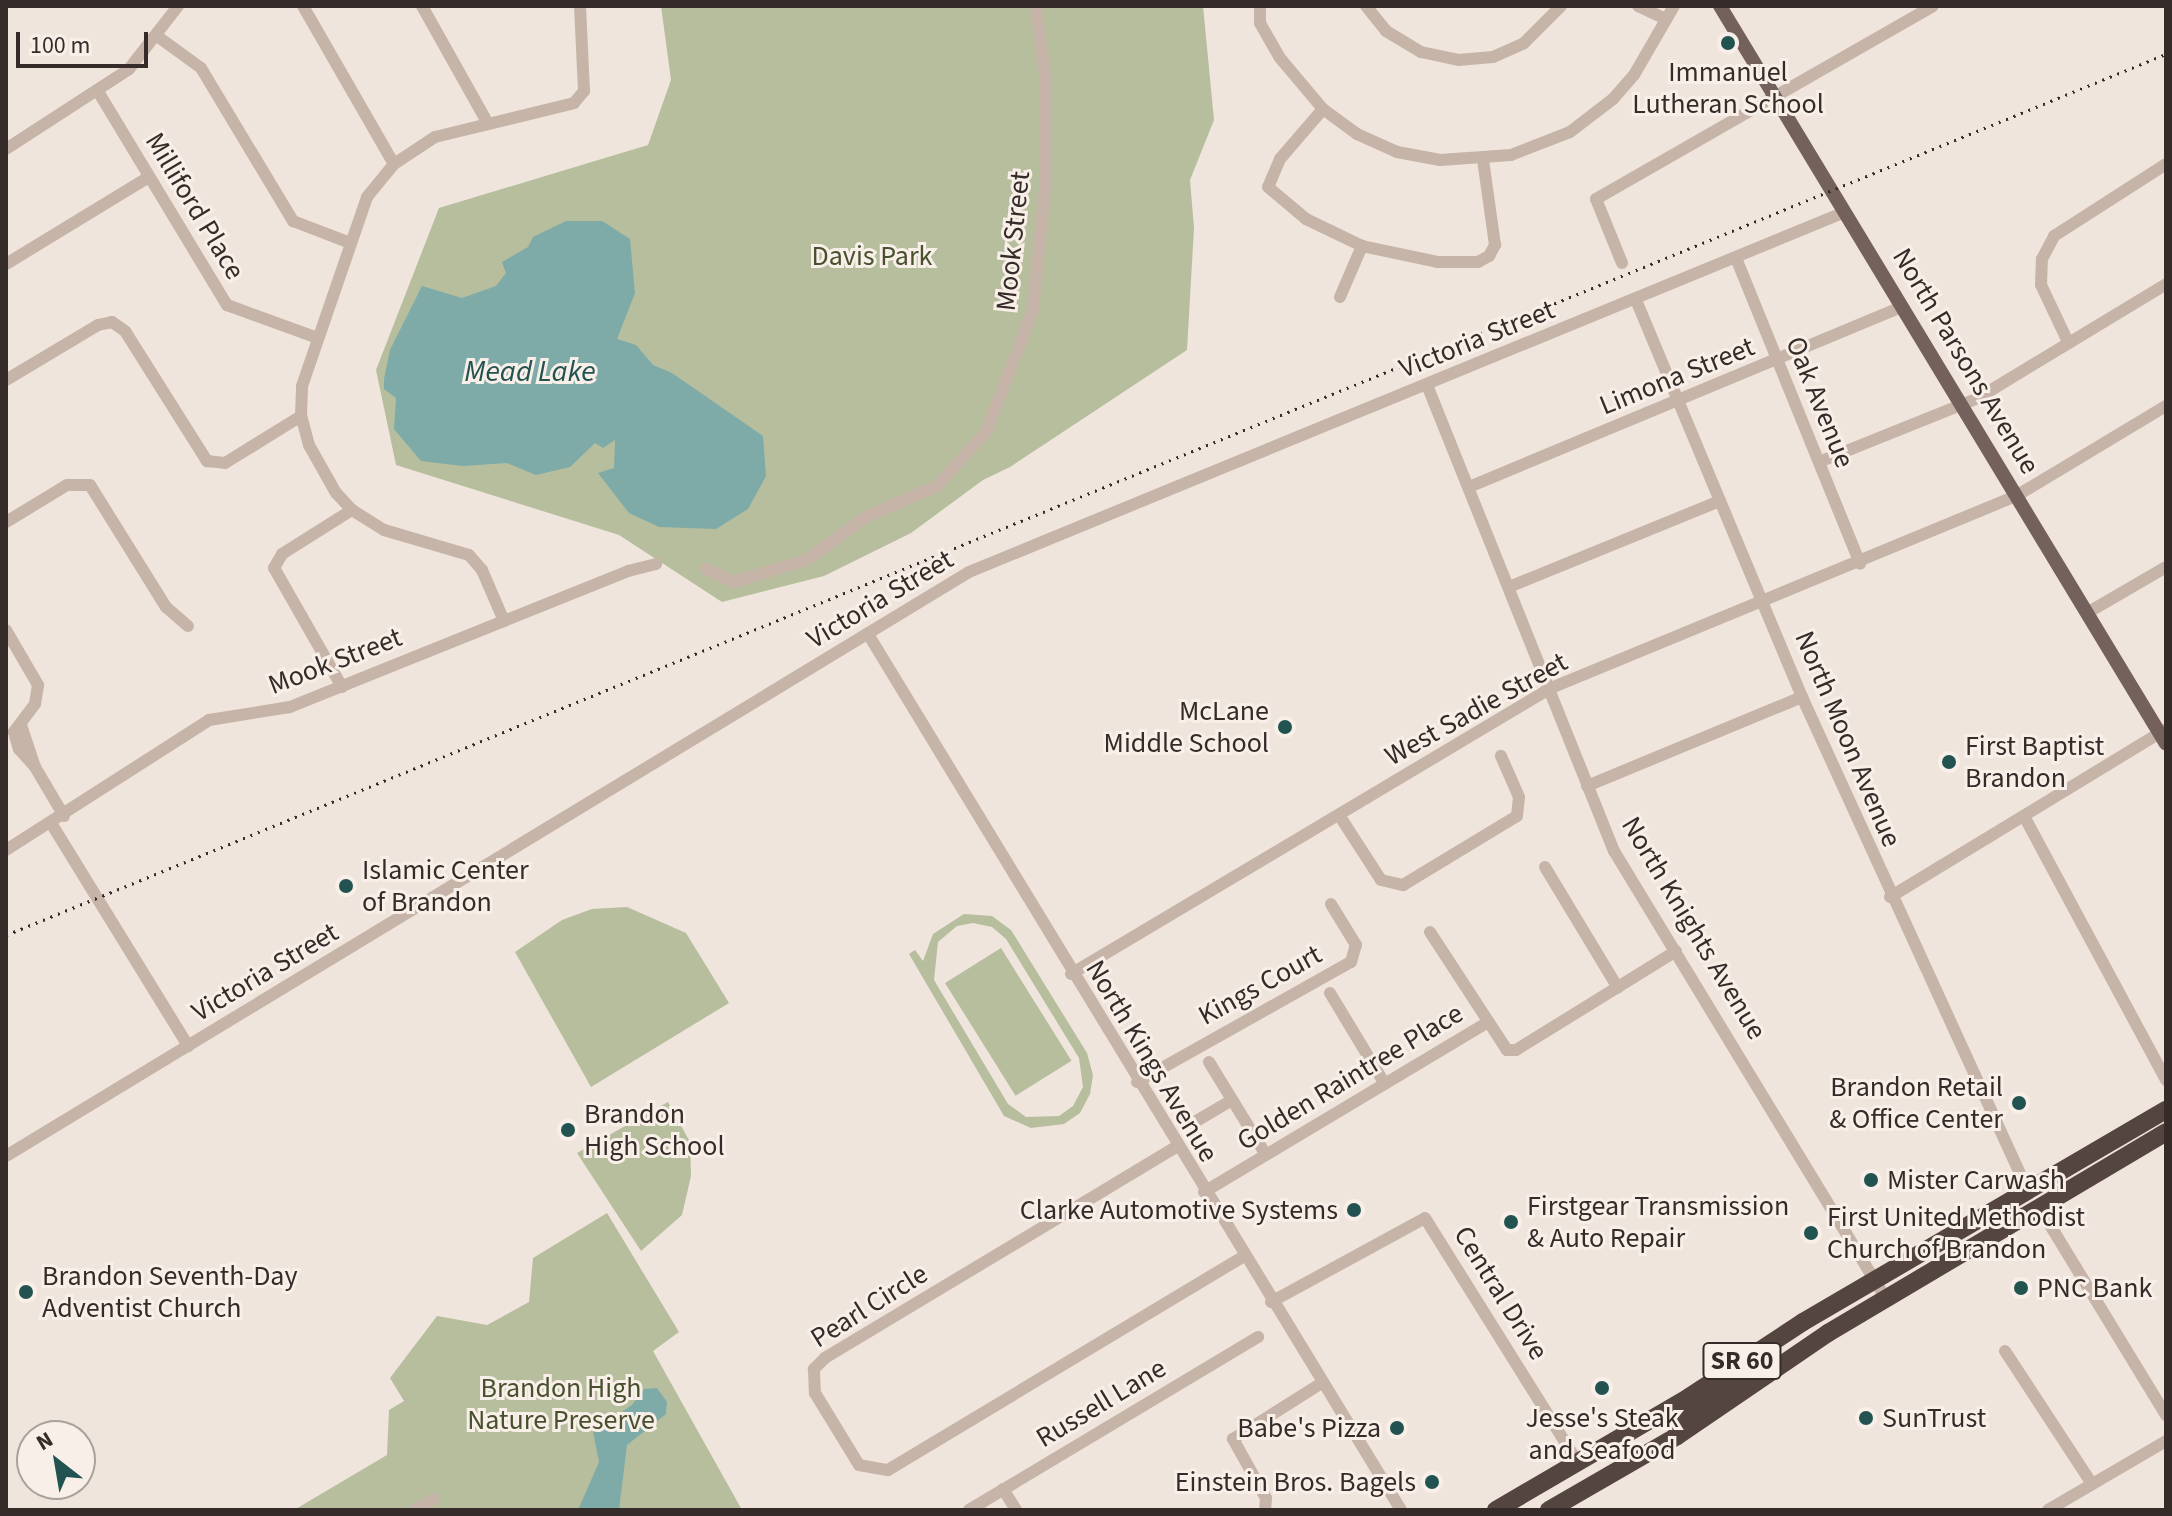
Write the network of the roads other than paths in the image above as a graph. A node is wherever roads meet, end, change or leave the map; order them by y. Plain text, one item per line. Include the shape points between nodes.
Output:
1 (178, 6) edge
2 (303, 6) edge
3 (422, 6) edge
4 (580, 6) edge
5 (1036, 6) edge
6 (1260, 6) edge
7 (1366, 6) edge
8 (1561, 6) edge
9 (1638, 6) edge
10 (1674, 6) edge
11 (1720, 6) edge
12 (1933, 6) edge
13 (1666, 19) junction
14 (157, 36) junction
15 (99, 93) junction
16 (1776, 99) junction
17 (1323, 109) junction
18 (487, 122) junction
19 (6, 149) edge
20 (1483, 160) junction
21 (394, 164) junction
22 (2166, 164) edge
23 (149, 177) junction
24 (1845, 212) junction
25 (348, 242) junction
26 (1362, 246) junction
27 (1736, 258) junction
28 (1622, 263) dead end
29 (6, 264) edge
30 (2166, 284) edge
31 (1340, 297) dead end
32 (1636, 300) junction
33 (1902, 307) junction
34 (315, 337) junction
35 (2068, 342) junction
36 (1778, 361) junction
37 (6, 380) edge
38 (1427, 385) junction
39 (1677, 400) junction
40 (1960, 402) junction
41 (2166, 406) edge
42 (301, 416) junction
43 (1819, 462) junction
44 (1469, 487) junction
45 (2016, 496) junction
46 (1720, 501) junction
47 (352, 510) junction
48 (6, 522) edge
49 (656, 564) dead end
50 (1860, 564) junction
51 (2166, 567) edge
52 (706, 569) dead end
53 (1509, 587) junction
54 (1765, 602) junction
55 (2087, 613) junction
56 (504, 621) junction
57 (188, 626) dead end
58 (6, 630) edge
59 (868, 634) junction
60 (342, 687) junction
61 (1551, 688) junction
62 (1802, 697) junction
63 (2164, 736) edge
64 (1501, 756) dead end
65 (1587, 786) junction
66 (1339, 815) junction
67 (64, 816) junction
68 (2025, 818) junction
69 (51, 823) junction
70 (6, 850) edge
71 (1545, 867) dead end
72 (1890, 897) junction
73 (1331, 904) dead end
74 (1430, 932) dead end
75 (1676, 951) junction
76 (1071, 974) junction
77 (1618, 988) junction
78 (1330, 993) dead end
79 (1486, 1023) junction
80 (188, 1046) junction
81 (1209, 1062) dead end
82 (2166, 1080) edge
83 (1137, 1082) junction
84 (1385, 1084) junction
85 (1232, 1100) junction
86 (2166, 1110) edge
87 (1193, 1123) dead end
88 (2166, 1132) edge
89 (1176, 1147) junction
90 (1266, 1155) junction
91 (6, 1156) edge
92 (2079, 1161) junction
93 (2028, 1191) junction
94 (1204, 1192) junction
95 (2039, 1207) junction
96 (1979, 1242) junction
97 (1243, 1257) junction
98 (1876, 1281) junction
99 (1886, 1299) junction
100 (1271, 1302) junction
101 (1258, 1337) dead end
102 (2005, 1351) dead end
103 (1734, 1367) junction
104 (1320, 1384) junction
105 (2166, 1415) edge
106 (1677, 1436) junction
107 (2166, 1441) edge
108 (1578, 1463) junction
109 (2092, 1484) junction
110 (1003, 1489) junction
111 (434, 1499) dead end
112 (415, 1510) edge
113 (969, 1510) edge
114 (1016, 1510) edge
115 (1265, 1510) edge
116 (1401, 1510) edge
117 (1496, 1510) edge
118 (1549, 1510) edge
119 (2048, 1510) edge

1 - 14 street
2 - 21 street
3 - 18 street
4 - 18 street via 584,91 574,103
5 - 52 street, Mook Street via 1046,85 1046,177 1033,310 986,432 937,486 868,516 806,560 734,582
6 - 17 street via 1260,23 1280,58
7 - 8 street via 1386,31 1421,52 1458,60 1493,57 1524,43
9 - 13 street
10 - 13 street
11 - 16 main road, North Parsons Avenue
12 - 16 street
13 - 20 street via 1634,75 1594,116 1541,146
14 - 15 street
14 - 25 street via 201,68 293,221
15 - 19 street
15 - 23 street, Milliford Place
16 - 24 main road, North Parsons Avenue
16 - 28 street via 1596,199
17 - 20 street via 1357,134 1397,152
17 - 26 street via 1280,159 1268,187 1306,219
18 - 21 street via 435,137
20 - 26 street via 1495,245 1489,256 1478,262 1438,262
21 - 25 street via 367,197
22 - 35 street via 2054,236 2042,259 2041,285
23 - 29 street
23 - 34 street, Milliford Place via 227,305
24 - 27 street, Victoria Street
24 - 33 main road, North Parsons Avenue
25 - 34 street
26 - 31 street
27 - 32 street, Victoria Street
27 - 36 street, Oak Avenue
30 - 35 street
32 - 38 street, Victoria Street
32 - 39 street, North Moon Avenue
33 - 36 street, Limona Street
33 - 40 main road, North Parsons Avenue
34 - 42 street via 302,386
35 - 40 street via 1978,398
36 - 39 street, Limona Street
36 - 43 street, Oak Avenue
37 - 42 street via 98,325 112,322 125,331 207,461 225,463
38 - 44 street, North Knights Avenue
38 - 59 street, Victoria Street via 1002,556
39 - 44 street, Limona Street
39 - 46 street, North Moon Avenue
40 - 43 street
40 - 45 main road, North Parsons Avenue
41 - 45 street, West Sadie Street
42 - 47 street via 320,470
43 - 50 street, Oak Avenue
44 - 53 street, North Knights Avenue
45 - 50 street, West Sadie Street
45 - 55 main road, North Parsons Avenue
46 - 53 street
46 - 54 street, North Moon Avenue
47 - 56 street via 400,536 469,555 482,570
47 - 60 street via 282,554 274,568
48 - 57 street via 67,485 90,485 166,607
49 - 56 street, Mook Street
50 - 54 street, West Sadie Street
51 - 55 street
53 - 61 street, North Knights Avenue
54 - 61 street, West Sadie Street
54 - 62 street, North Moon Avenue
55 - 63 main road, North Parsons Avenue
56 - 60 street, Mook Street
58 - 67 street via 38,685 38,699 14,732
59 - 76 street, North Kings Avenue
59 - 80 street, Victoria Street
60 - 67 street, Mook Street via 273,712 209,720
61 - 65 street, North Knights Avenue
61 - 66 street, West Sadie Street
62 - 65 street
62 - 72 street, North Moon Avenue
63 - 68 street
64 - 66 street via 1519,797 1517,816 1403,885 1381,880
65 - 75 street, North Knights Avenue via 1614,851
66 - 76 street, West Sadie Street
67 - 69 street, Mook Street
68 - 72 street
68 - 82 street
69 - 70 street, Mook Street
69 - 80 street
71 - 77 street
72 - 93 street, North Moon Avenue
73 - 83 street, Kings Court via 1356,945 1351,962
74 - 79 street
75 - 77 street, Golden Raintree Place
75 - 98 street, North Knights Avenue
76 - 83 street, North Kings Avenue
77 - 79 street, Golden Raintree Place via 1516,1050 1500,1046
78 - 84 street
79 - 84 street, Golden Raintree Place
80 - 91 street, Victoria Street
81 - 85 street
83 - 89 street, North Kings Avenue
84 - 90 street, Golden Raintree Place
85 - 87 street
85 - 90 street
86 - 92 highway, SR 60
88 - 95 highway, SR 60
89 - 94 street, North Kings Avenue
89 - 97 street, Pearl Circle via 825,1358 814,1369 815,1393 859,1465 888,1470
90 - 94 street, Golden Raintree Place
92 - 93 highway, SR 60
92 - 95 highway via 2076,1172 2041,1193
93 - 96 highway via 2020,1207 1979,1231
93 - 98 highway, SR 60
94 - 97 street, North Kings Avenue
95 - 96 highway, SR 60
95 - 105 street
96 - 99 highway, SR 60
97 - 100 street, North Kings Avenue
98 - 99 street, North Knights Avenue
98 - 103 highway, SR 60
99 - 106 highway, SR 60
100 - 104 street, North Kings Avenue
100 - 108 street, Central Drive via 1425,1218
101 - 110 street, Russell Lane
102 - 109 street
103 - 106 highway via 1730,1384 1679,1420
103 - 108 highway, SR 60
104 - 115 street via 1233,1439 1266,1498
104 - 116 street, North Kings Avenue
106 - 118 highway, SR 60
107 - 109 street
108 - 117 highway, SR 60
109 - 119 street
110 - 113 street, Russell Lane
110 - 114 street
111 - 112 street

